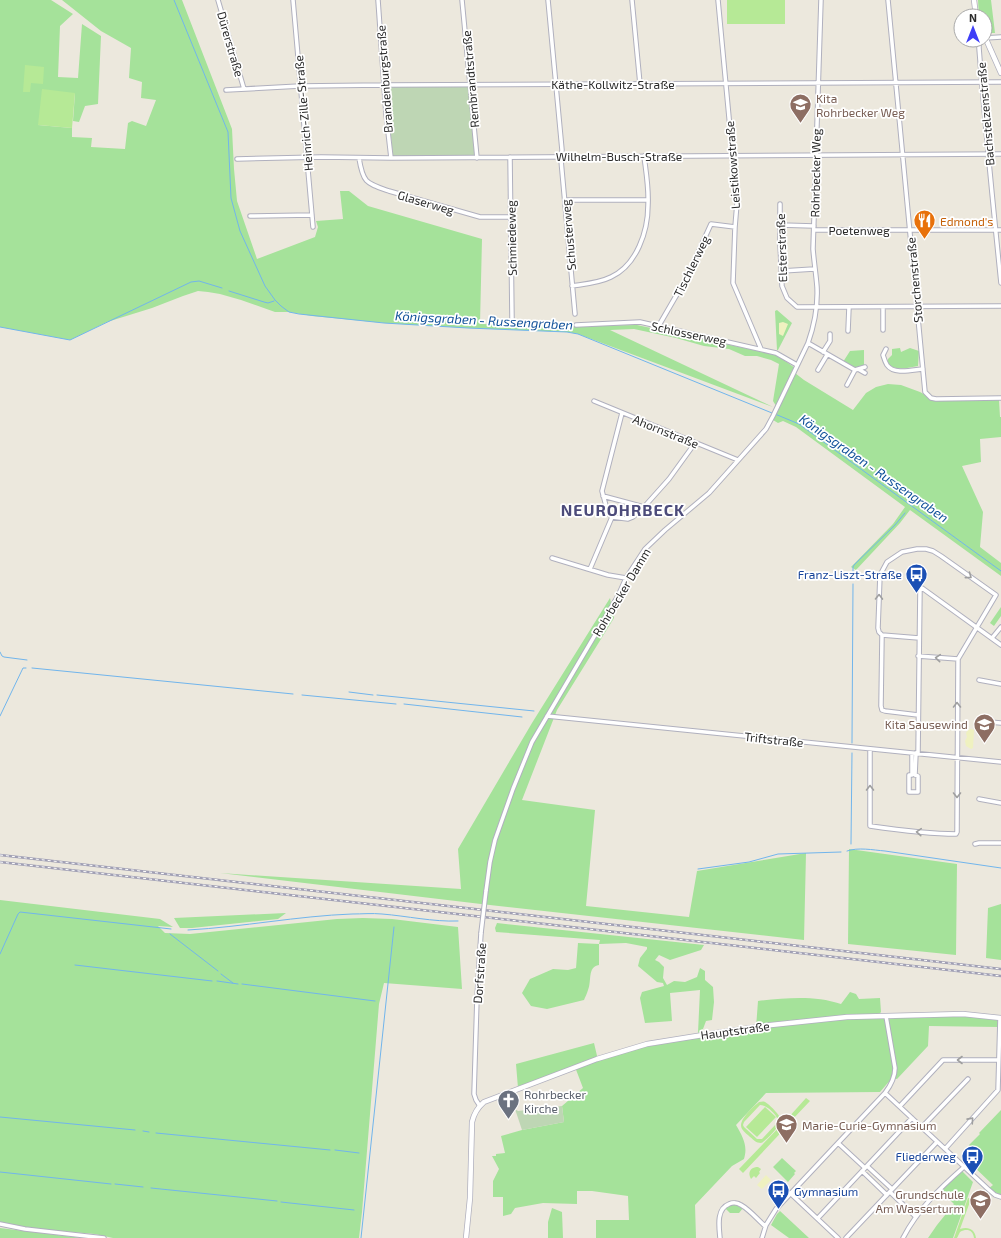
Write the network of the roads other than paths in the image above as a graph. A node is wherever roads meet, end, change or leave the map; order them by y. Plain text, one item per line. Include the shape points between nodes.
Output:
1 (218, 0) edge
2 (293, 0) edge
3 (378, 0) edge
4 (462, 0) edge
5 (548, 0) edge
6 (632, 0) edge
7 (718, 0) edge
8 (820, 0) edge
9 (888, 0) edge
10 (979, 48) edge
11 (990, 48) edge
12 (1001, 73) edge
13 (982, 82) junction
14 (1001, 82) edge
15 (726, 83) junction
16 (817, 83) junction
17 (895, 83) junction
18 (556, 84) junction
19 (640, 84) junction
20 (384, 85) junction
21 (470, 85) junction
22 (300, 86) junction
23 (244, 89) junction
24 (226, 90) dead end
25 (815, 154) junction
26 (902, 154) junction
27 (988, 154) junction
28 (1001, 154) edge
29 (732, 155) junction
30 (561, 156) junction
31 (644, 156) junction
32 (510, 157) junction
33 (306, 158) junction
34 (360, 158) junction
35 (390, 158) junction
36 (477, 158) junction
37 (236, 159) dead end
38 (565, 200) junction
39 (648, 200) junction
40 (780, 204) dead end
41 (312, 215) junction
42 (250, 216) dead end
43 (511, 217) junction
44 (780, 225) junction
45 (735, 226) junction
46 (814, 226) junction
47 (313, 227) dead end
48 (814, 230) junction
49 (910, 230) junction
50 (996, 230) junction
51 (1001, 230) edge
52 (814, 269) junction
53 (782, 271) junction
54 (1001, 283) edge
55 (572, 286) junction
56 (916, 306) junction
57 (1001, 306) edge
58 (849, 307) junction
59 (883, 307) junction
60 (816, 308) junction
61 (575, 314) dead end
62 (512, 320) dead end
63 (576, 325) dead end
64 (658, 327) junction
65 (883, 330) dead end
66 (848, 331) dead end
67 (830, 334) dead end
68 (808, 344) junction
69 (761, 349) junction
70 (886, 349) dead end
71 (823, 352) junction
72 (827, 355) junction
73 (797, 366) junction
74 (864, 367) dead end
75 (923, 369) junction
76 (818, 370) dead end
77 (856, 370) junction
78 (865, 373) dead end
79 (847, 385) dead end
80 (1001, 398) edge
81 (594, 401) dead end
82 (622, 413) junction
83 (695, 443) junction
84 (738, 460) junction
85 (603, 496) junction
86 (644, 507) junction
87 (612, 516) junction
88 (552, 558) dead end
89 (590, 569) junction
90 (626, 578) junction
91 (1001, 626) edge
92 (977, 628) junction
93 (882, 635) junction
94 (919, 638) junction
95 (992, 638) junction
96 (1001, 645) edge
97 (918, 656) junction
98 (958, 659) junction
99 (979, 680) dead end
100 (1001, 684) edge
101 (918, 715) junction
102 (547, 716) junction
103 (978, 721) dead end
104 (1001, 723) edge
105 (870, 749) junction
106 (915, 753) junction
107 (957, 758) junction
108 (1001, 762) edge
109 (914, 775) junction
110 (979, 799) dead end
111 (1001, 803) edge
112 (1001, 843) edge
113 (975, 844) dead end
114 (886, 1016) junction
115 (1001, 1018) edge
116 (999, 1060) junction
117 (968, 1079) dead end
118 (885, 1093) junction
119 (480, 1106) junction
120 (900, 1106) junction
121 (912, 1118) junction
122 (922, 1127) junction
123 (937, 1142) junction
124 (838, 1143) junction
125 (945, 1149) junction
126 (964, 1166) junction
127 (865, 1168) junction
128 (889, 1192) junction
129 (790, 1193) junction
130 (1001, 1197) edge
131 (916, 1217) junction
132 (818, 1218) junction
133 (0, 1224) edge
134 (765, 1226) junction
135 (104, 1238) edge
136 (466, 1238) edge
137 (720, 1238) edge
138 (762, 1238) edge
139 (838, 1238) edge
140 (846, 1238) edge
141 (904, 1238) edge

1 - 23 street, Dürerstraße
2 - 22 street, Heinrich-Zille-Straße
3 - 20 street, Brandenburgstraße
4 - 21 street, Rembrandtstraße
5 - 18 street, Schusterweg
6 - 19 street
7 - 15 street, Leistikowstraße
8 - 16 street, Rohrbecker Weg
9 - 17 street, Storchenstraße
10 - 13 street, Bachstelzenstraße
11 - 12 street
13 - 14 street, Käthe-Kollwitz-Straße
13 - 17 street, Käthe-Kollwitz-Straße
13 - 27 street, Bachstelzenstraße
15 - 16 street, Käthe-Kollwitz-Straße
15 - 19 street, Käthe-Kollwitz-Straße
15 - 29 street, Leistikowstraße
16 - 17 street, Käthe-Kollwitz-Straße
16 - 25 street, Rohrbecker Weg
17 - 26 street, Storchenstraße
18 - 19 street, Käthe-Kollwitz-Straße
18 - 21 street, Käthe-Kollwitz-Straße
18 - 30 street, Schusterweg
20 - 21 street, Käthe-Kollwitz-Straße
20 - 22 street, Käthe-Kollwitz-Straße
20 - 35 street, Brandenburgstraße
21 - 36 street, Rembrandtstraße
22 - 23 street, Käthe-Kollwitz-Straße
22 - 33 street, Heinrich-Zille-Straße
23 - 24 street, Käthe-Kollwitz-Straße
25 - 26 street, Wilhelm-Busch-Straße
25 - 29 street, Wilhelm-Busch-Straße
25 - 46 street, Rohrbecker Weg
26 - 27 street, Wilhelm-Busch-Straße
26 - 49 street, Storchenstraße
27 - 28 street, Wilhelm-Busch-Straße
27 - 50 street, Bachstelzenstraße
29 - 31 street, Wilhelm-Busch-Straße
29 - 45 street, Leistikowstraße
30 - 31 street, Wilhelm-Busch-Straße
30 - 32 street, Wilhelm-Busch-Straße
30 - 38 street, Schusterweg
31 - 39 street
32 - 36 street, Wilhelm-Busch-Straße
32 - 43 street, Schmiedeweg
33 - 34 street, Wilhelm-Busch-Straße
33 - 37 street, Wilhelm-Busch-Straße
33 - 41 street, Heinrich-Zille-Straße
34 - 35 street, Wilhelm-Busch-Straße
34 - 43 street, Glaserweg via 366,181 374,186 480,217
35 - 36 street, Wilhelm-Busch-Straße
38 - 39 street
38 - 55 street, Schusterweg
39 - 55 street via 640,244 628,264 610,278
40 - 44 street, Elsterstraße
41 - 42 street
41 - 47 street, Heinrich-Zille-Straße
43 - 62 street, Schmiedeweg
44 - 46 street, Rohrbecker Weg
44 - 53 street, Elsterstraße
45 - 64 street, Tischlerweg via 711,224 687,277
45 - 69 street, Leistikowstraße via 733,283
46 - 48 street, Rohrbecker Weg
48 - 49 street, Poetenweg
48 - 52 street, Rohrbecker Weg
49 - 50 street, Poetenweg
49 - 56 street, Storchenstraße
50 - 51 street, Poetenweg
50 - 54 street, Bachstelzenstraße
52 - 53 street
52 - 60 street, Rohrbecker Weg via 817,286
53 - 60 street, Elsterstraße via 784,293 792,304 797,307
55 - 61 street, Schusterweg
56 - 57 street, Elsterstraße
56 - 59 street, Elsterstraße
56 - 75 street, Storchenstraße
58 - 59 street, Elsterstraße
58 - 60 street, Elsterstraße
58 - 66 street
59 - 65 street
60 - 68 street, Rohrbecker Weg
63 - 64 street, Schlosserweg via 640,322
64 - 69 street, Schlosserweg
67 - 71 street via 830,341
68 - 71 street
68 - 73 street, Rohrbecker Weg
69 - 73 street, Schlosserweg via 776,353
70 - 75 street via 883,355 890,368 899,371
71 - 72 street
72 - 76 street
72 - 77 street
73 - 84 street, Rohrbecker Damm via 766,429
74 - 77 street
75 - 80 street, Storchenstraße via 925,392 931,398
77 - 78 street
77 - 79 street
81 - 82 street, Ahornstraße
82 - 83 street, Ahornstraße
82 - 85 street via 602,491
83 - 84 street, Ahornstraße
83 - 86 street via 669,479
84 - 90 street, Rohrbecker Damm via 709,493 645,548
85 - 86 street
85 - 87 street via 608,513
86 - 87 street via 628,519
87 - 89 street
88 - 89 street
89 - 90 street
90 - 102 street, Rohrbecker Damm
91 - 95 street
93 -> 92 street via 878,628 880,575 887,562 902,552 917,549 926,549 942,556 996,595
92 - 94 street via 920,588
92 - 95 street
92 - 98 street
93 - 94 street
93 - 101 street via 882,710
94 - 97 street
95 - 96 street
98 -> 97 street
97 - 101 street
107 -> 98 street
99 - 100 street
101 - 106 street
102 - 105 street, Triftstraße
102 - 119 street, Dorfstraße, bridge via 526,754 496,836 490,862 477,993 474,1094
103 - 104 street
105 - 106 street, Triftstraße
107 -> 105 street via 957,832 931,834 870,826
106 - 107 street, Triftstraße
106 - 109 street
107 - 108 street, Triftstraße
109 - 109 street via 909,775 909,792 918,792 918,776
110 - 111 street
112 - 113 street
114 - 115 street, Hauptstraße via 963,1014
114 - 118 street via 895,1074
114 - 119 street, Hauptstraße via 823,1018 647,1044 597,1059 484,1102
115 - 116 street
116 -> 120 street via 943,1060
125 -> 116 street via 998,1090
117 - 122 street
118 - 120 street
118 - 124 street
119 - 136 street via 472,1122
120 - 121 street
121 - 122 street
121 - 127 street
122 - 123 street
123 - 125 street
123 - 128 street
124 - 127 street
124 - 129 street
125 - 126 street
126 - 130 street via 995,1195
126 - 131 street via 936,1192
127 - 128 street
127 - 128 street
127 - 132 street
128 - 131 street
128 - 140 street
129 - 132 street
129 - 134 street
131 - 141 street
132 - 139 street
133 - 135 street
134 - 137 street via 741,1205 731,1203 723,1207 719,1217
134 - 138 street

